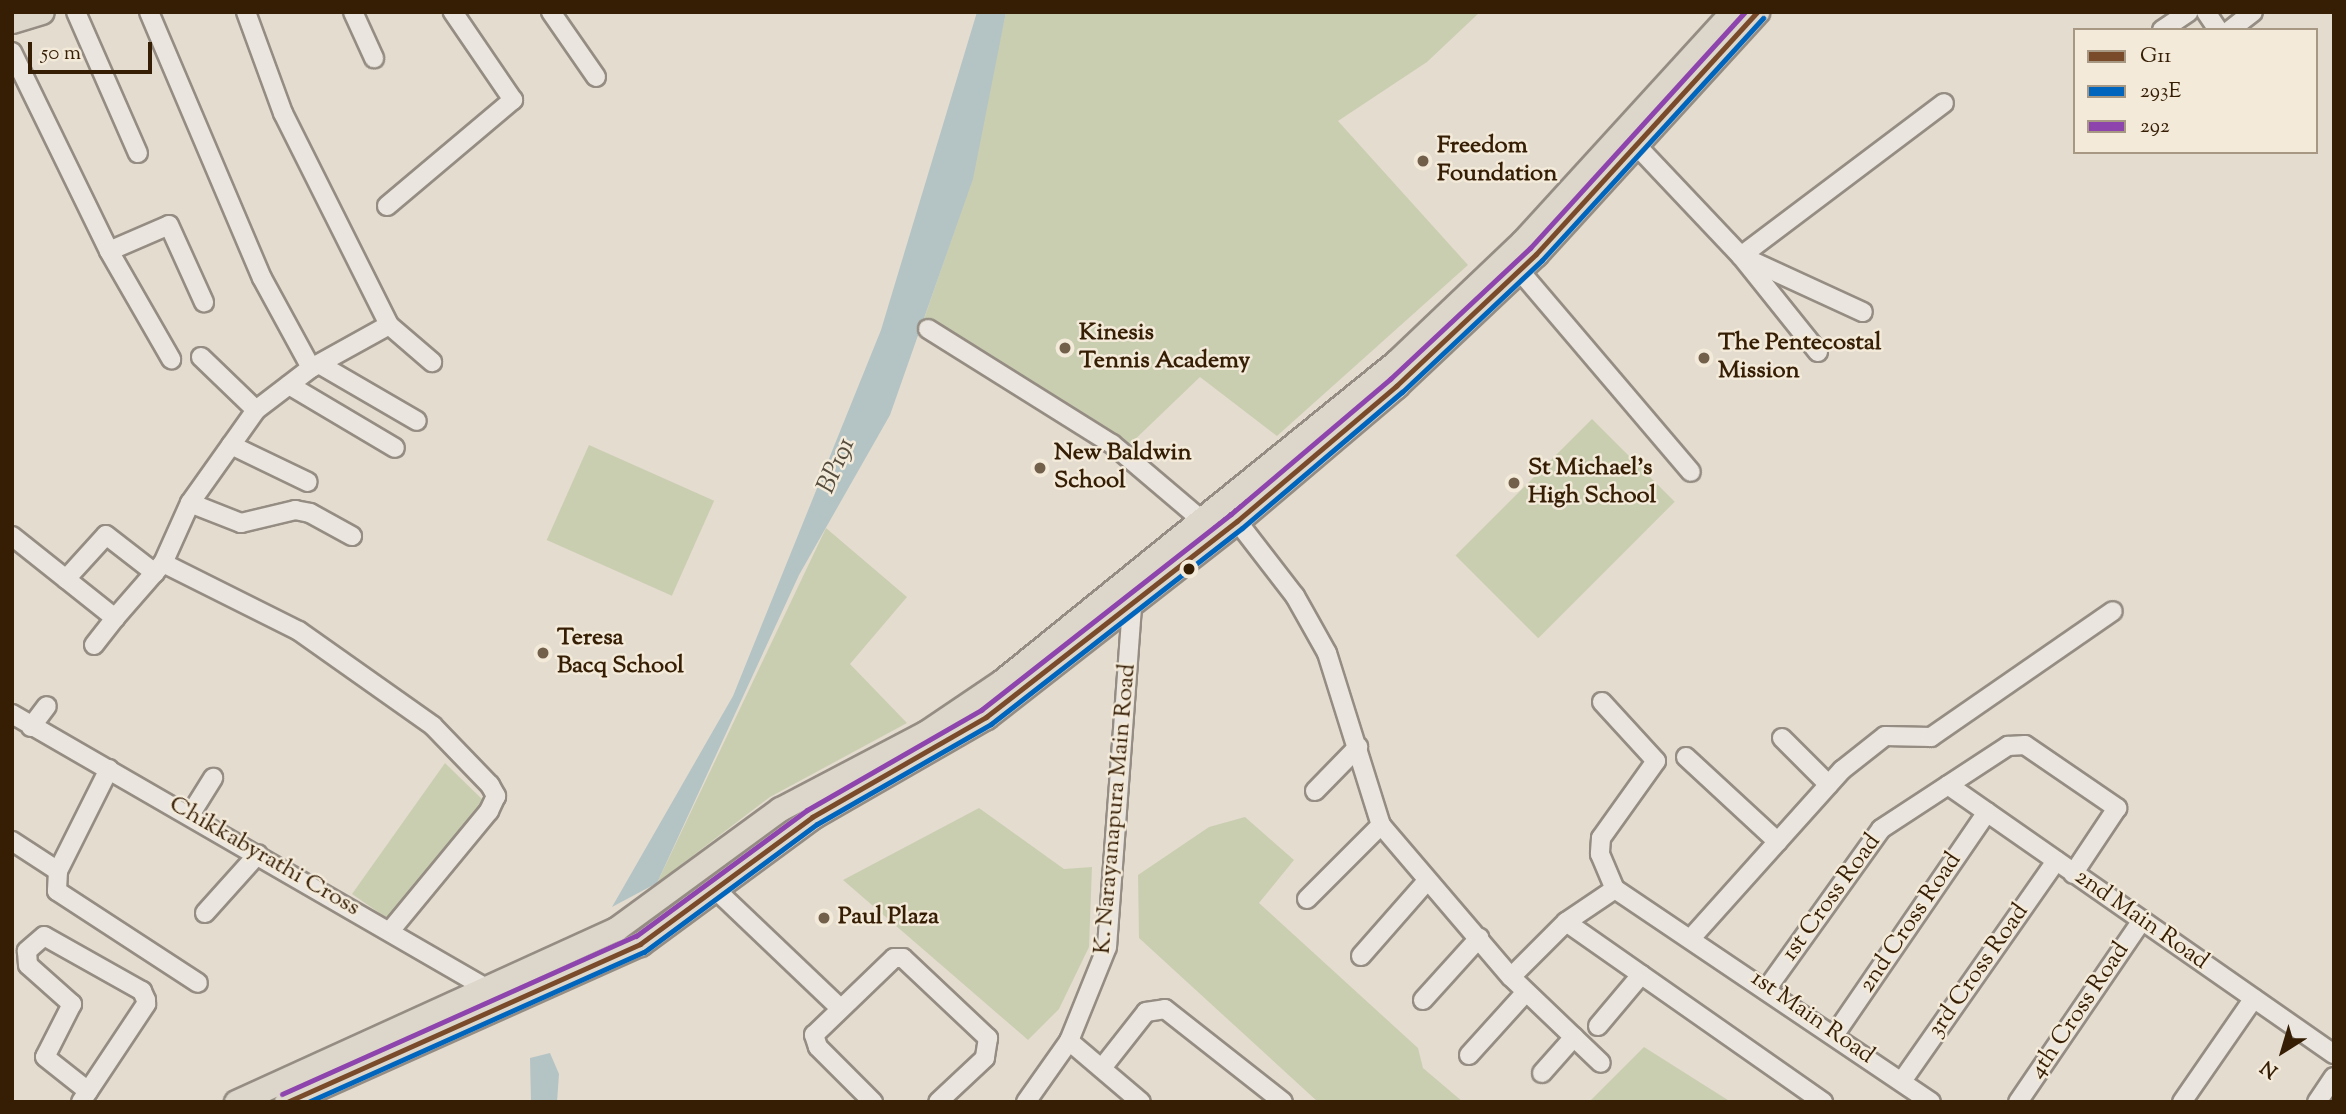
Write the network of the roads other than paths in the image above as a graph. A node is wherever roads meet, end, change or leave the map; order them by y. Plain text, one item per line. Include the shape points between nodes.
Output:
1 (43, 12) edge
2 (76, 12) edge
3 (149, 12) edge
4 (246, 12) edge
5 (353, 12) edge
6 (453, 12) edge
7 (551, 12) edge
8 (1732, 12) edge
9 (1756, 12) edge
10 (2189, 12) edge
11 (2206, 12) edge
12 (2253, 12) edge
13 (12, 21) edge
14 (2165, 28) edge
15 (2217, 28) edge
16 (2233, 28) edge
17 (12, 52) edge
18 (374, 58) dead end
19 (596, 77) dead end
20 (1944, 103) dead end
21 (1637, 146) junction
22 (138, 153) dead end
23 (387, 206) dead end
24 (109, 251) junction
25 (1741, 256) junction
26 (1519, 270) junction
27 (204, 302) dead end
28 (1863, 312) dead end
29 (389, 325) junction
30 (928, 329) dead end
31 (1818, 352) dead end
32 (201, 357) dead end
33 (171, 359) dead end
34 (432, 362) dead end
35 (315, 366) junction
36 (289, 385) junction
37 (256, 410) junction
38 (417, 421) dead end
39 (231, 445) junction
40 (395, 448) dead end
41 (1691, 472) dead end
42 (308, 482) dead end
43 (190, 503) junction
44 (1237, 521) junction
45 (1204, 522) junction
46 (12, 536) edge
47 (352, 536) dead end
48 (159, 568) junction
49 (65, 579) junction
50 (1133, 591) junction
51 (2113, 611) dead end
52 (114, 618) junction
53 (94, 645) dead end
54 (1602, 702) dead end
55 (47, 706) dead end
56 (12, 714) edge
57 (31, 727) junction
58 (1782, 738) dead end
59 (1358, 747) junction
60 (1686, 757) dead end
61 (109, 768) junction
62 (213, 778) dead end
63 (1829, 785) junction
64 (1948, 785) junction
65 (1315, 791) dead end
66 (1987, 812) junction
67 (190, 815) junction
68 (1381, 825) junction
69 (12, 841) edge
70 (1778, 842) junction
71 (258, 854) junction
72 (2056, 860) junction
73 (58, 871) junction
74 (2073, 874) junction
75 (1426, 882) junction
76 (715, 889) junction
77 (1615, 889) junction
78 (1307, 900) dead end
79 (205, 912) dead end
80 (2141, 920) junction
81 (1566, 922) junction
82 (391, 930) junction
83 (1693, 936) junction
84 (1479, 938) junction
85 (1361, 956) dead end
86 (1641, 975) junction
87 (1511, 977) junction
88 (198, 983) dead end
89 (1768, 987) junction
90 (490, 990) junction
91 (1525, 993) junction
92 (2254, 998) junction
93 (1423, 1000) dead end
94 (513, 1006) junction
95 (839, 1007) junction
96 (1598, 1026) dead end
97 (1835, 1034) junction
98 (1574, 1037) junction
99 (1069, 1041) junction
100 (2334, 1054) edge
101 (1469, 1055) dead end
102 (1601, 1063) dead end
103 (1102, 1068) junction
104 (1542, 1073) dead end
105 (2334, 1077) edge
106 (1902, 1081) junction
107 (84, 1096) edge
108 (1276, 1100) edge
109 (236, 1102) edge
110 (286, 1102) edge
111 (873, 1102) edge
112 (938, 1102) edge
113 (1026, 1102) edge
114 (1141, 1102) edge
115 (1823, 1102) edge
116 (1931, 1102) edge
117 (2018, 1102) edge
118 (2182, 1102) edge
119 (2317, 1102) edge

1 - 13 main road
2 - 22 street
3 - 35 street via 262,278
4 - 29 street via 283,113
5 - 18 street
6 - 23 street via 513,100
7 - 19 street
8 - 45 main road via 1523,241 1396,362
9 - 21 main road
10 - 14 street
11 - 15 street
12 - 16 street
17 - 24 street
20 - 25 street
21 - 25 street
21 - 26 main road
24 - 27 street via 169,225
24 - 33 street
25 - 28 street
25 - 31 street
26 - 41 street
26 - 44 main road
29 - 34 street
29 - 35 street
30 - 45 street via 1112,444
32 - 37 street
35 - 36 street
35 - 38 street
36 - 37 street
36 - 40 street
37 - 39 street
39 - 42 street
39 - 43 street
43 - 47 street via 241,523 295,510
43 - 48 street
44 - 50 main road
44 - 59 street via 1295,596 1327,653
45 - 50 main road
46 - 49 street
48 - 49 street via 106,535
48 - 52 street
48 - 82 street via 299,631 432,726 490,785 496,796 489,811
49 - 52 street
50 - 76 main road via 945,745 812,817
50 - 90 main road via 925,733 780,808 608,933
50 - 99 street, K. Narayanapura Main Road via 1107,947 1094,992
51 - 63 street via 1954,724 1931,737 1885,736
52 - 53 street
54 - 77 street via 1656,761 1601,838 1600,854
55 - 57 street
56 - 57 street, Chikkabyrathi Cross
57 - 61 street, Chikkabyrathi Cross
58 - 63 street
59 - 65 street
59 - 68 street
60 - 70 street
61 - 67 street, Chikkabyrathi Cross
61 - 73 street
62 - 67 street
63 - 70 street
64 - 66 street, 2nd Main Road
64 - 74 street, 1st Cross Road via 2008,746 2025,745 2117,808
64 - 89 street, 1st Cross Road via 1881,829
66 - 72 street, 2nd Main Road
66 - 97 street, 2nd Cross Road
67 - 71 street, Chikkabyrathi Cross
68 - 75 street
68 - 78 street
69 - 73 street
70 - 83 street
71 - 79 street
71 - 82 street, Chikkabyrathi Cross
72 - 74 street, 2nd Main Road
72 - 106 street, 3rd Cross Road
73 - 88 street via 57,891
74 - 80 street, 2nd Main Road
75 - 84 street
75 - 85 street
76 - 94 main road via 658,933
76 - 95 street
77 - 81 street
77 - 83 street, 1st Main Road
80 - 92 street, 2nd Main Road
80 - 117 street, 4th Cross Road
81 - 86 street
81 - 87 street
82 - 90 street, Chikkabyrathi Cross
83 - 89 street, 1st Main Road
84 - 87 street
84 - 93 street
86 - 96 street
86 - 115 street
87 - 91 street
89 - 97 street, 1st Main Road
90 - 94 street, Chikkabyrathi Cross
90 - 109 main road
91 - 98 street
91 - 101 street
92 - 100 street, 2nd Main Road
92 - 118 street
94 - 110 main road
95 - 111 street via 814,1041
95 - 112 street via 894,958 912,964 988,1038 990,1048
97 - 106 street, 1st Main Road
98 - 102 street
98 - 104 street
99 - 103 street
99 - 113 street, K. Narayanapura Main Road
103 - 108 street via 1146,1012 1165,1009
103 - 114 street
105 - 119 street
106 - 116 street, 1st Main Road
107 - 107 street via 146,1000 142,991 44,936 27,951 28,965 72,1004 45,1057

